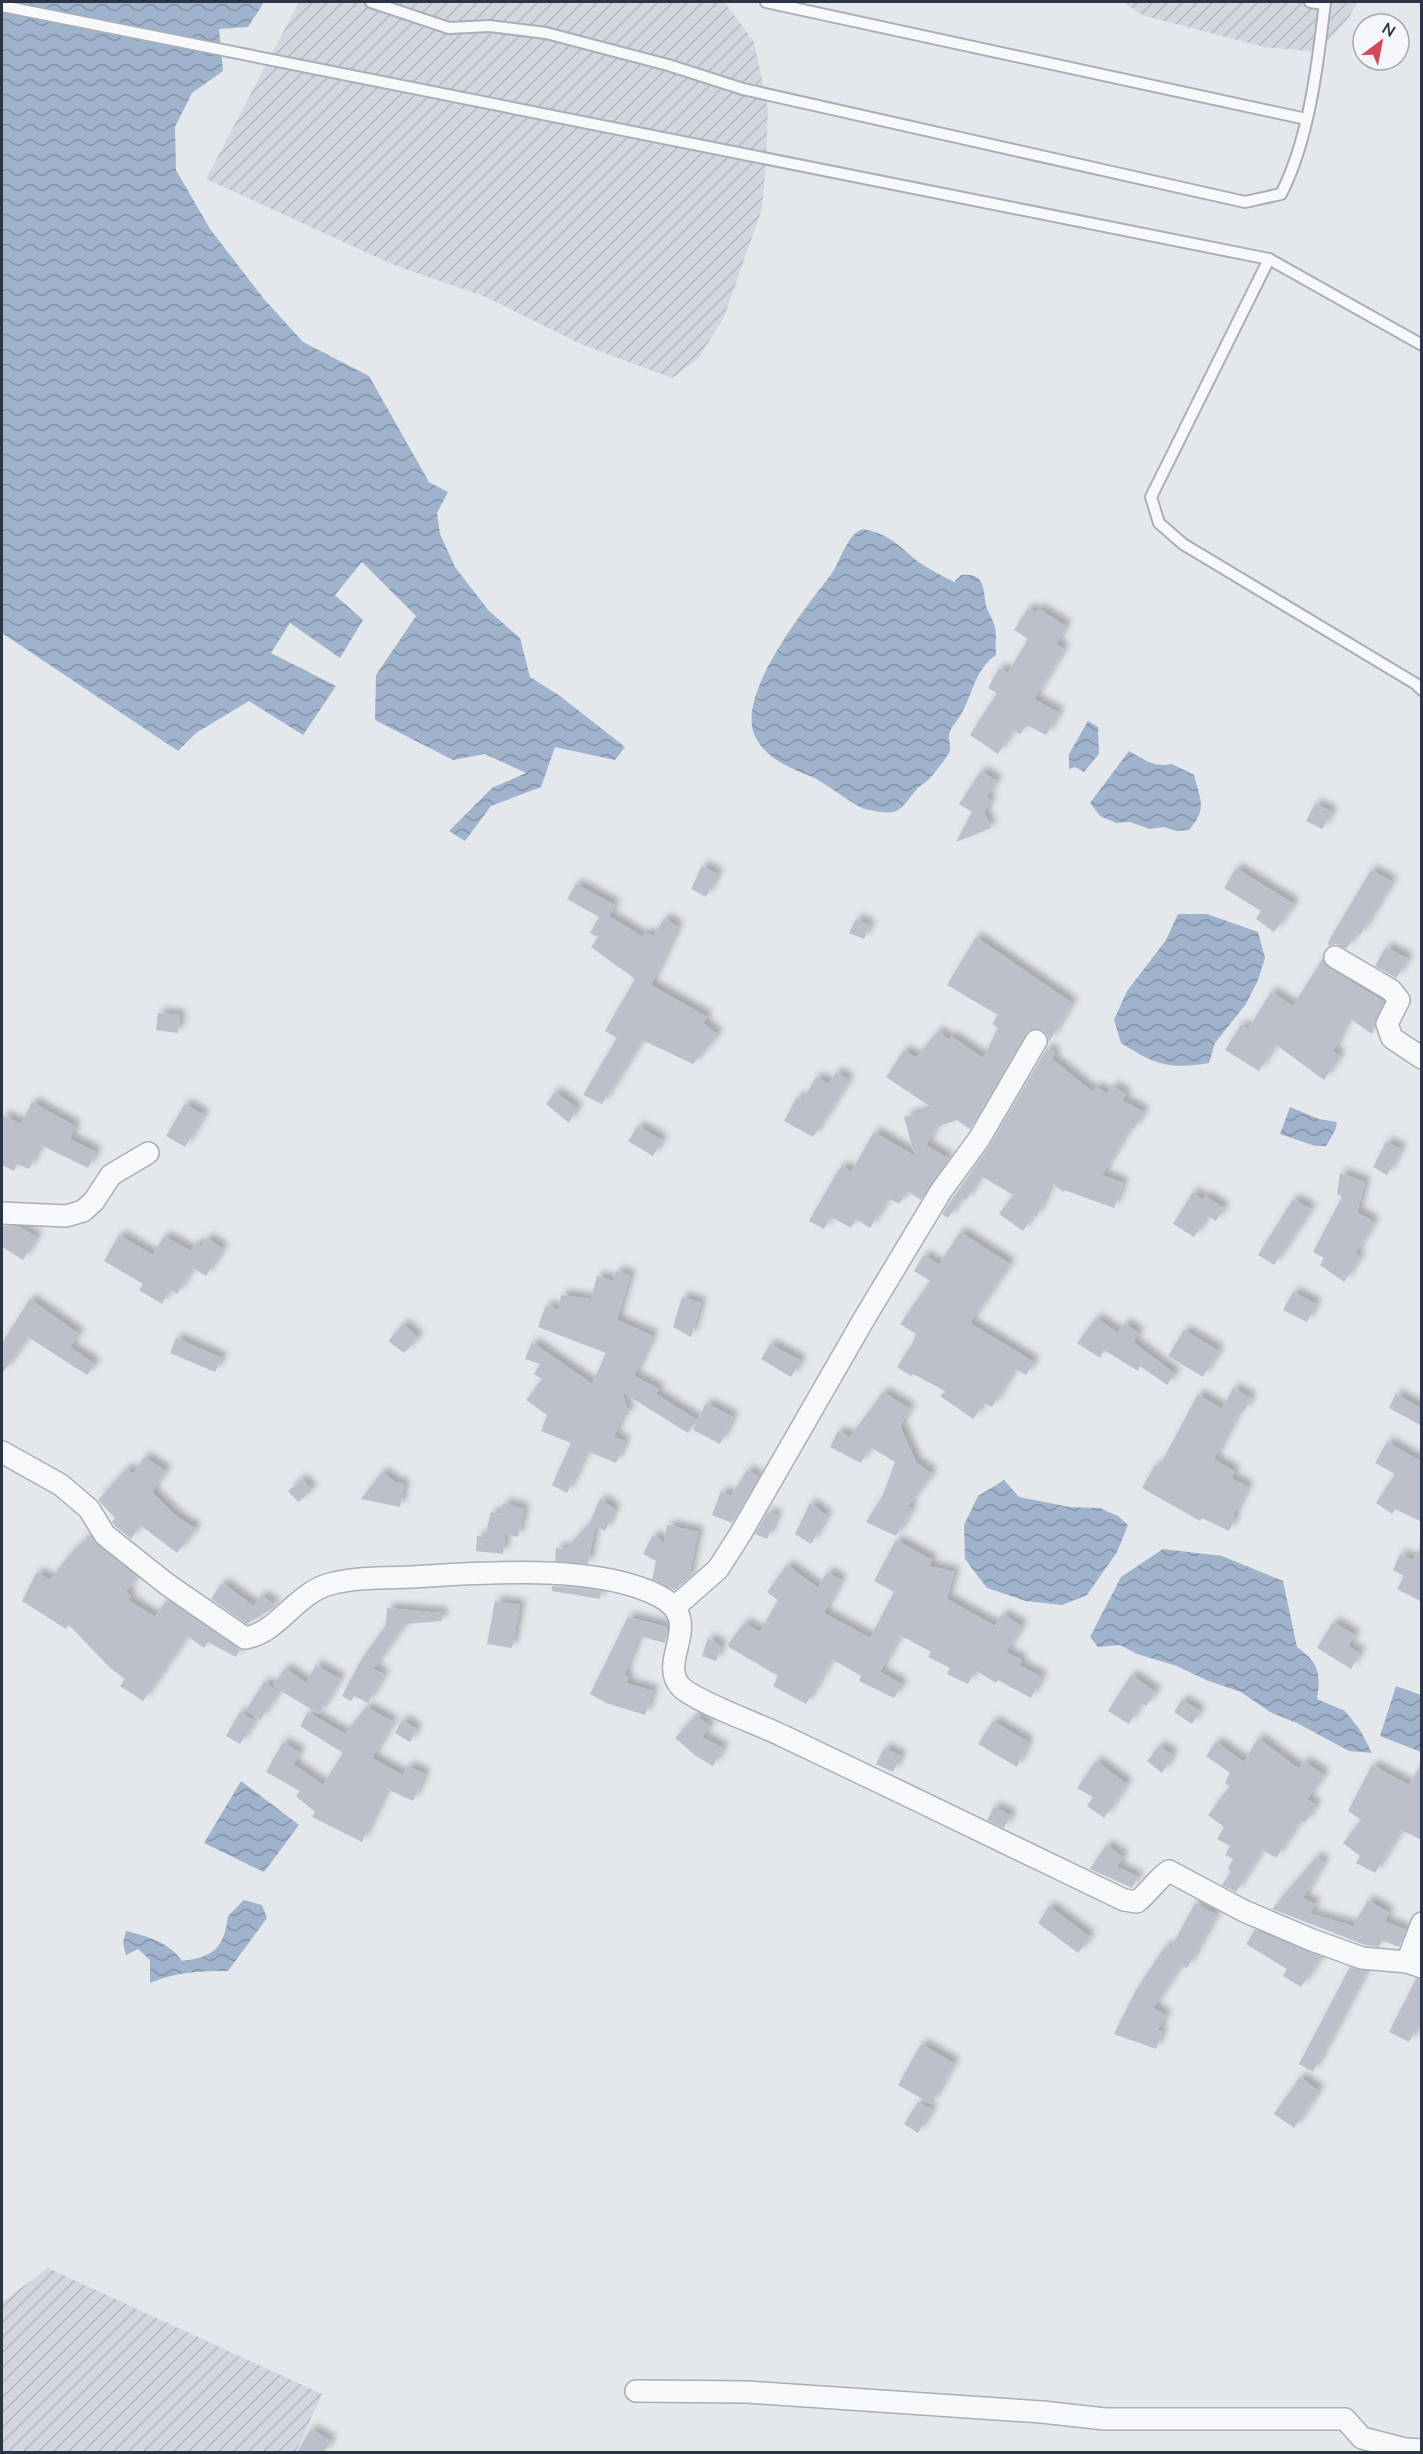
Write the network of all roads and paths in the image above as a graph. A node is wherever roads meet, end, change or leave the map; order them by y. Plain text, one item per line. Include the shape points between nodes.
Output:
1 (371, 2) edge
2 (766, 2) edge
3 (1310, 2) edge
4 (1324, 3) edge
5 (2, 6) edge
6 (1306, 119) junction
7 (1269, 259) junction
8 (1422, 345) edge
9 (1422, 690) edge
10 (1335, 957) dead end
11 (1036, 1041) dead end
12 (1422, 1058) edge
13 (148, 1153) dead end
14 (2, 1213) edge
15 (2, 1452) edge
16 (676, 1606) junction
17 (1422, 1923) edge
18 (1414, 1965) edge
19 (636, 2391) dead end
20 (1422, 2450) edge

1 - 6 lane via 449,28 489,26 546,33 743,89 1245,202 1281,194 1292,173
2 - 6 lane
3 - 4 lane
4 - 6 lane
5 - 7 lane
7 - 8 lane
7 - 9 lane via 1151,497 1160,523 1183,544
10 - 12 street via 1392,990 1399,1000 1387,1024 1392,1038
11 - 16 street via 864,1319 741,1533 718,1569
13 - 14 street via 111,1175 83,1211 66,1216
15 - 16 street via 61,1485 89,1509 105,1535 168,1586 245,1638 260,1636 303,1596 330,1584 381,1578 574,1575 657,1594
16 - 18 street via 681,1623 674,1675 694,1696 1124,1900 1137,1902 1169,1871 1244,1911 1311,1940 1362,1958
17 - 18 street
19 - 20 street via 747,2392 1105,2419 1345,2419 1362,2438

